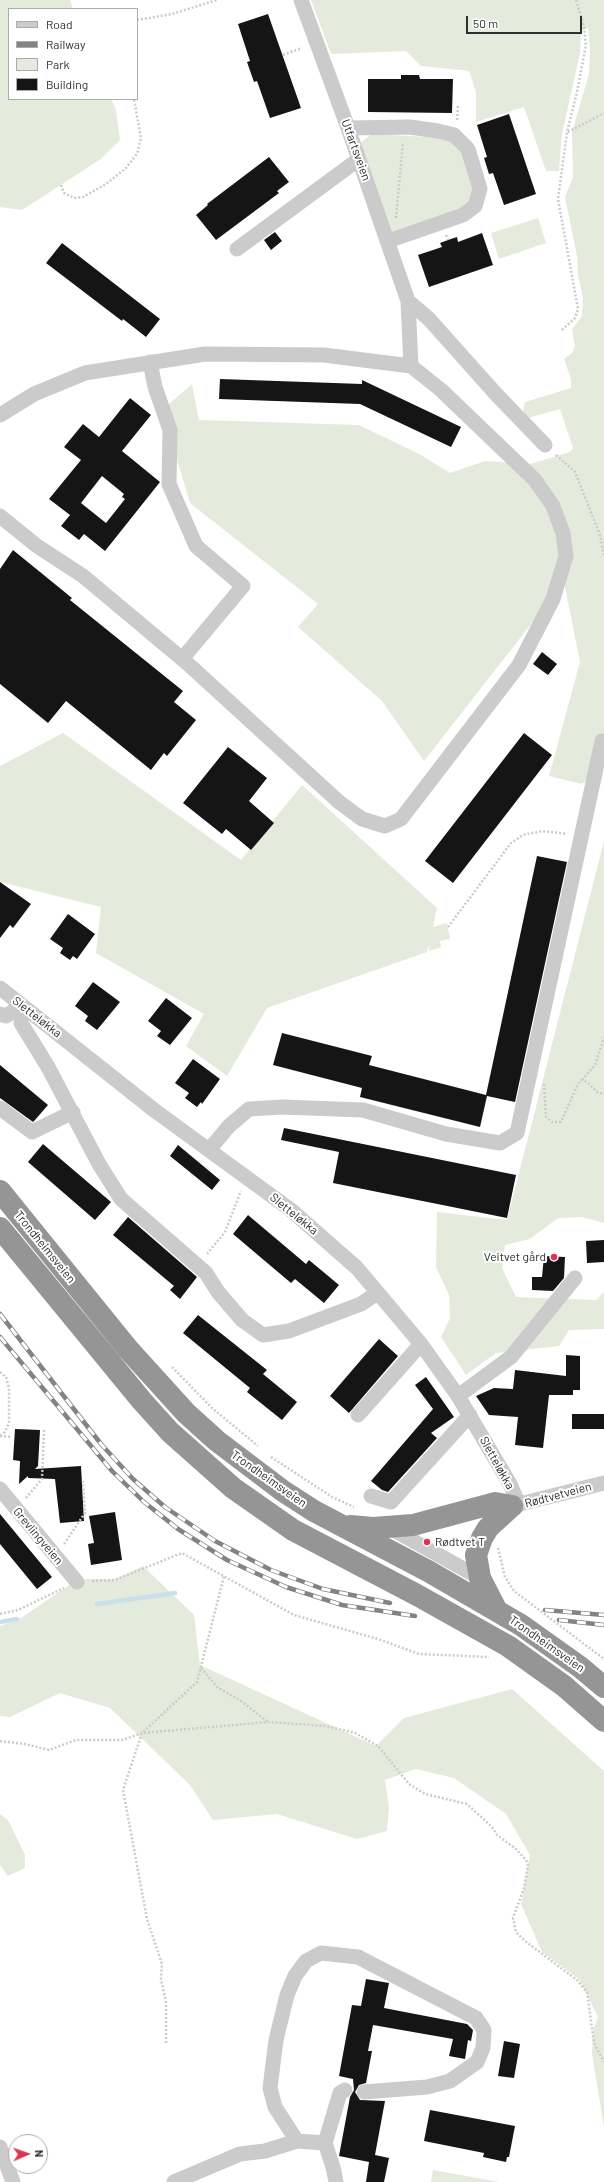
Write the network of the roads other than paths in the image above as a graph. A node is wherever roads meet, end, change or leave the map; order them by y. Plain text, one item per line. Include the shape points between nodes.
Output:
1 (301, 0) edge
2 (348, 128) junction
3 (359, 159) junction
4 (391, 240) junction
5 (237, 249) dead end
6 (408, 302) junction
7 (150, 362) junction
8 (411, 366) junction
9 (0, 415) edge
10 (545, 445) road end
11 (0, 516) edge
12 (182, 659) junction
13 (602, 741) dead end
14 (0, 988) edge
15 (22, 1005) junction
16 (0, 1014) edge
17 (0, 1108) edge
18 (73, 1112) junction
19 (209, 1150) junction
20 (0, 1191) edge
21 (0, 1228) edge
22 (575, 1278) dead end
23 (377, 1292) junction
24 (421, 1344) junction
25 (458, 1396) junction
26 (358, 1415) dead end
27 (470, 1415) junction
28 (604, 1482) edge
29 (0, 1489) edge
30 (371, 1496) dead end
31 (516, 1506) junction
32 (339, 1524) junction
33 (390, 1528) junction
34 (480, 1578) junction
35 (77, 1582) road end
36 (496, 1609) junction
37 (604, 1687) edge
38 (604, 1721) edge
39 (345, 2090) dead end
40 (364, 2092) dead end
41 (297, 2141) junction
42 (325, 2144) junction
43 (0, 2147) edge
44 (13, 2182) edge
45 (174, 2182) edge
46 (336, 2182) edge

1 - 2 street, Utfartsveien
2 - 3 street, Utfartsveien
2 - 4 street via 405,127 454,135 468,149 480,189 475,206 463,215
3 - 4 street, Utfartsveien
3 - 5 street
4 - 6 street, Utfartsveien
6 - 8 street, Utfartsveien
6 - 10 street via 429,319
7 - 8 street via 205,354 324,355
7 - 9 street via 85,373 34,394
7 - 12 street via 154,387 170,430 170,484 196,546 243,586
8 - 12 street via 441,390 535,480 553,506 563,533 566,556 553,599 542,623 519,665 464,739 401,819 385,826 362,819 339,802
11 - 12 street via 37,546 83,576
13 - 19 street via 517,1133 500,1143 446,1134 363,1110 311,1107 249,1108 229,1126
14 - 15 street, Sletteløkka
15 - 16 street via 6,1016
15 - 18 street via 21,1023
15 - 19 street, Sletteløkka via 154,1110
17 - 18 street via 32,1132
18 - 23 street via 121,1199 198,1265 242,1320 263,1335 289,1331 361,1304
19 - 23 street, Sletteløkka via 291,1210 357,1268
20 - 32 highway, Trondheimsveien via 128,1349 186,1413 217,1441 277,1486
21 - 38 highway, Trondheimsveien via 142,1401 170,1432 233,1488 292,1530 508,1646 564,1686
22 - 25 street via 511,1357
23 - 24 street, Sletteløkka
24 - 25 street, Sletteløkka
24 - 26 street
25 - 27 street, Sletteløkka
27 - 30 street via 391,1502
27 - 31 street, Sletteløkka via 510,1484
28 - 31 street, Rødtvetveien
29 - 35 street, Grevlingveien
31 - 33 highway via 494,1503 413,1525
31 - 34 highway via 488,1528 480,1542 476,1555
32 - 33 highway
32 - 36 highway, Trondheimsveien
33 - 34 street
34 - 36 highway
36 - 37 highway, Trondheimsveien via 552,1646
39 - 42 street via 340,2093
40 - 41 street via 427,2087 450,2081 477,2062 483,2048 484,2030 476,2018 358,1957 322,1953 306,1961 295,1976 287,1995 276,2040 270,2088 275,2107
41 - 42 street
41 - 45 street via 265,2151 240,2154
42 - 46 street
43 - 44 street

